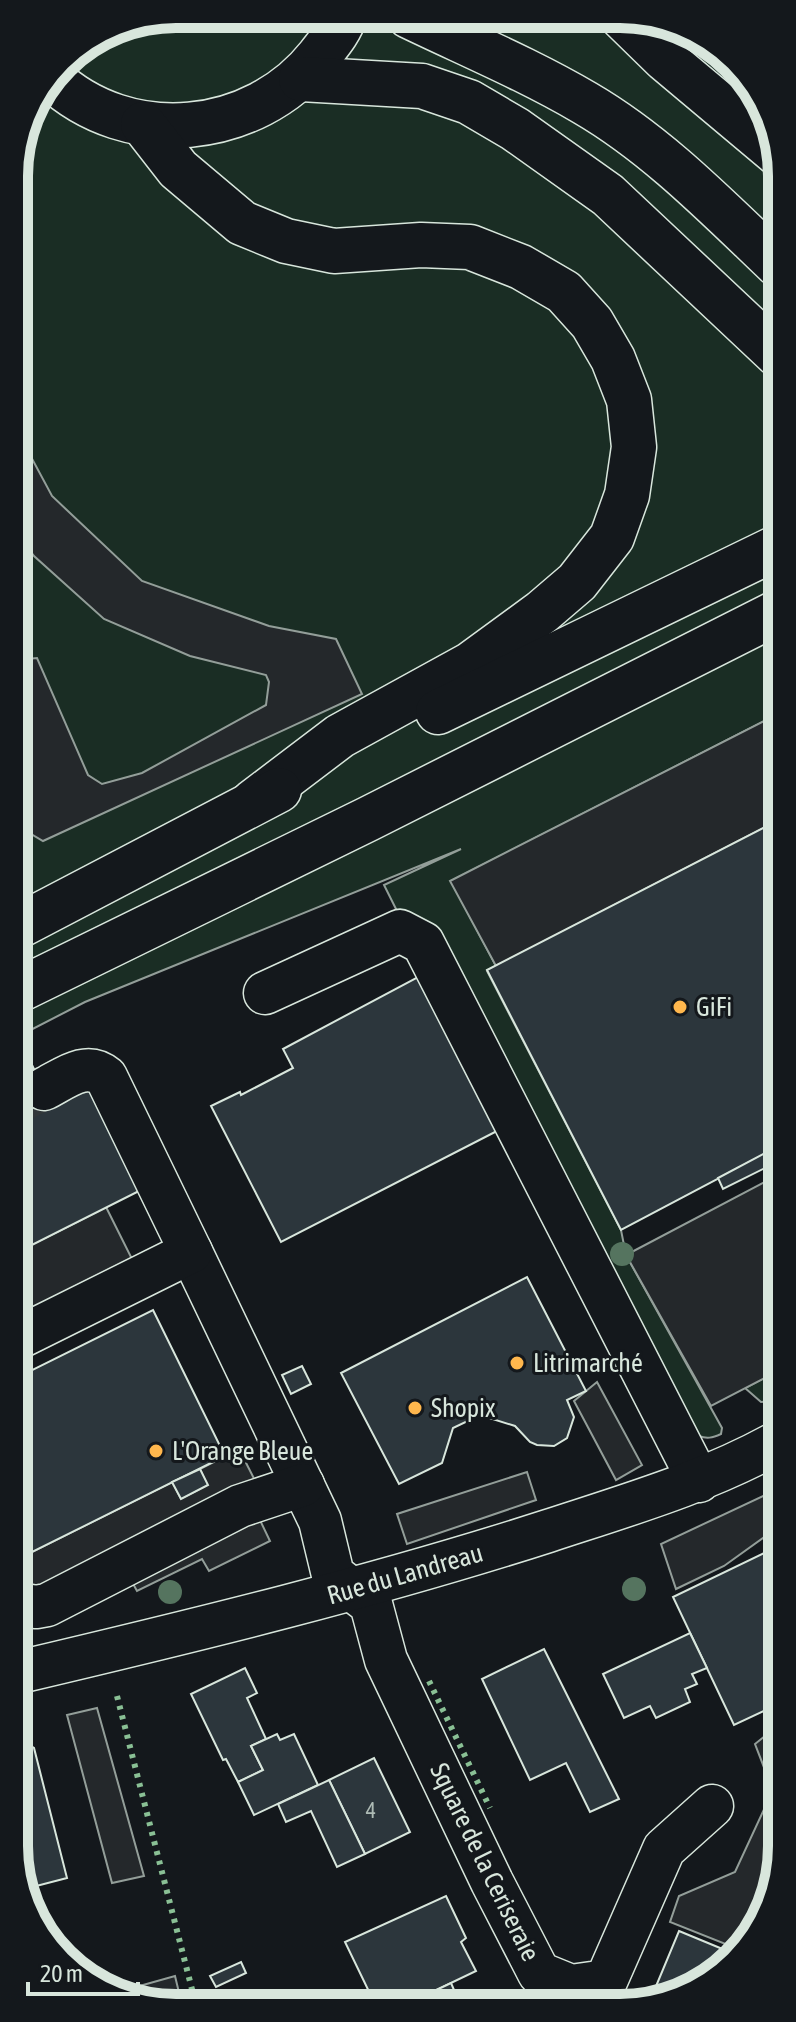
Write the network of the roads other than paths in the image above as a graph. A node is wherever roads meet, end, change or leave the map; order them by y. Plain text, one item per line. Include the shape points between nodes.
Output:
1 (341, 28) edge
2 (433, 28) edge
3 (634, 29) edge
4 (301, 79) junction
5 (59, 86) edge
6 (143, 124) junction
7 (764, 142) edge
8 (768, 256) edge
9 (768, 346) edge
10 (768, 552) edge
11 (768, 619) edge
12 (253, 802) junction
13 (28, 921) edge
14 (28, 986) edge
15 (265, 993) dead end
16 (44, 1089) tunnel mouth
17 (191, 1252) junction
18 (28, 1333) edge
19 (768, 1447) edge
20 (699, 1481) junction
21 (303, 1485) junction
22 (352, 1591) junction
23 (28, 1606) edge
24 (28, 1670) edge
25 (712, 1806) dead end

1 - 4 main road
2 - 8 main road via 585,103 642,142
3 - 7 main road
4 - 6 main road via 254,110 200,126
4 - 9 main road via 422,86 469,102 608,195
5 - 6 main road via 104,113
6 - 12 main road via 178,169 242,223 286,241 334,251 470,247 521,267 564,292 592,323 629,400 634,447 627,495 612,537 577,582 471,664 340,736
10 - 12 main road
11 - 14 main road
12 - 13 main road
15 - 20 street via 400,931 423,943
16 - 17 street via 81,1070 106,1077
17 - 18 street
17 - 21 street
19 - 20 street, Rue du Landreau
20 - 22 street, Rue du Landreau
21 - 22 street via 320,1521 333,1575
21 - 23 street via 240,1506 47,1605
22 - 24 street, Rue du Landreau
22 - 25 street, Square de la Ceriseraie via 371,1604 386,1660 539,1973 571,1986 606,1981 664,1849

